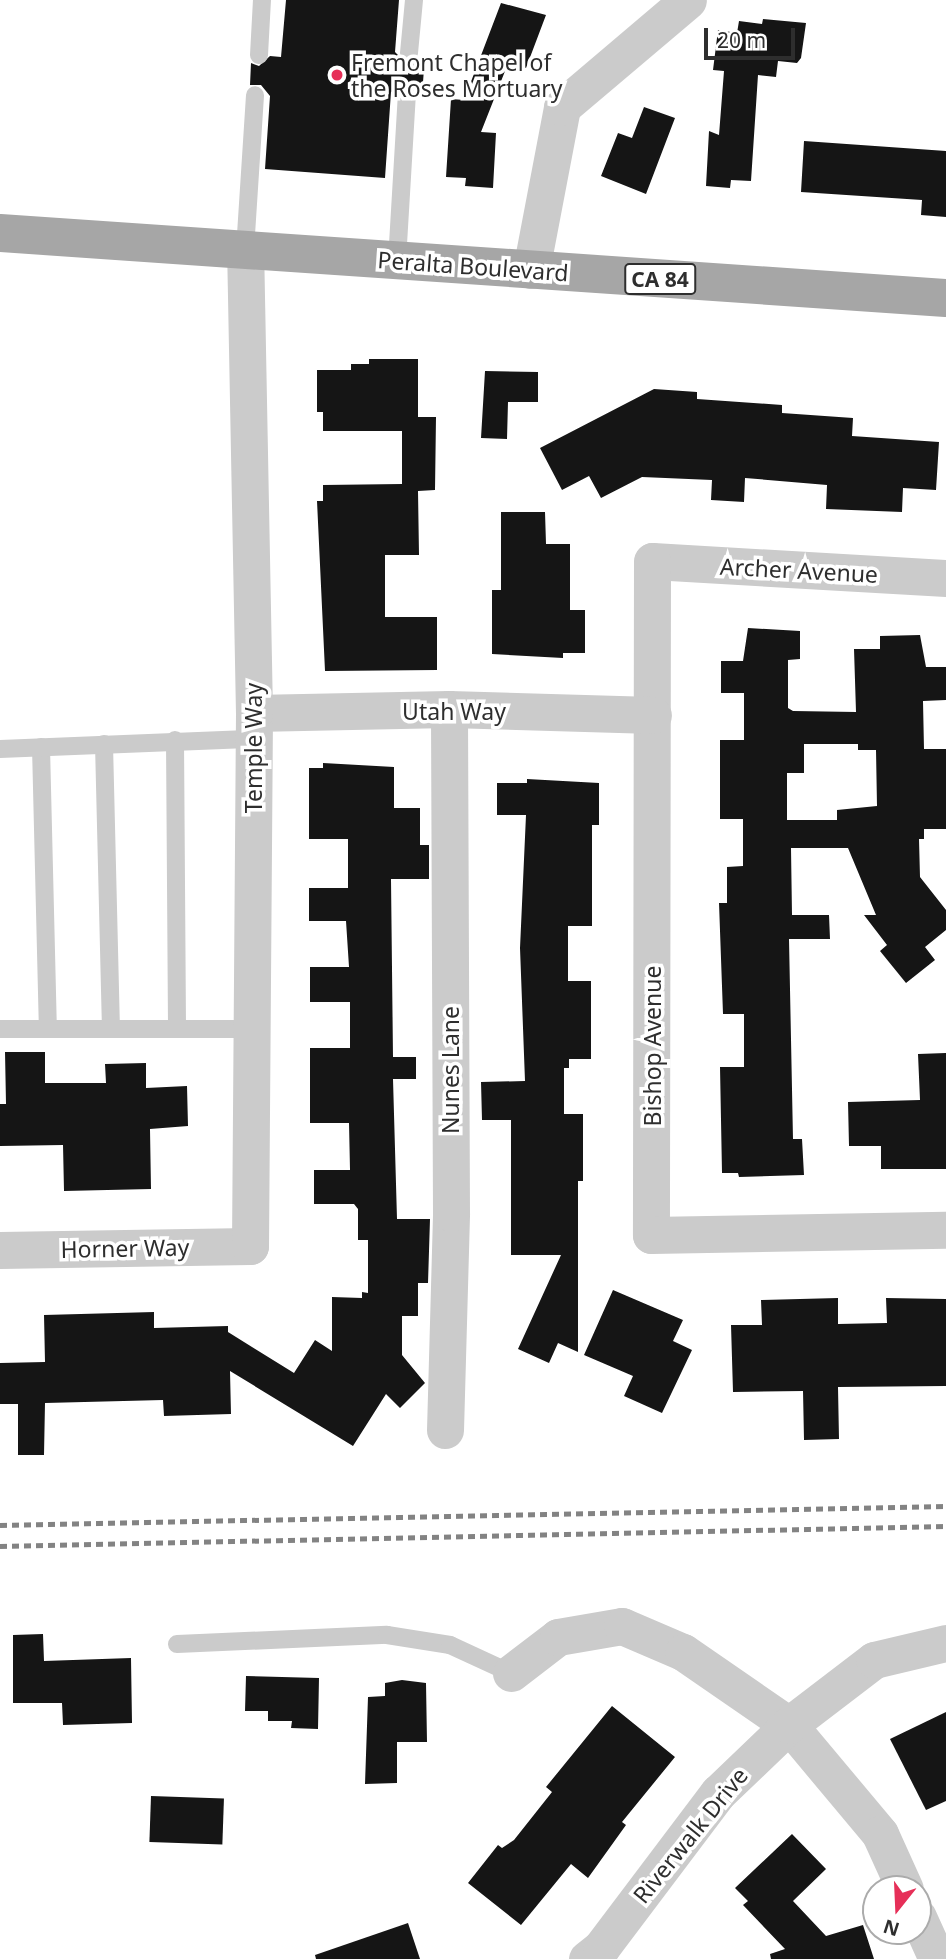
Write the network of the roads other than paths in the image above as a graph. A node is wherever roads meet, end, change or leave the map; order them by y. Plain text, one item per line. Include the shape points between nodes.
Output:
1 (262, 0) edge
2 (414, 0) edge
3 (688, 0) edge
4 (409, 53) dead end
5 (259, 55) dead end
6 (407, 94) dead end
7 (256, 95) dead end
8 (0, 233) edge
9 (245, 250) junction
10 (397, 261) junction
11 (531, 270) junction
12 (946, 298) edge
13 (652, 561) joint
14 (946, 579) edge
15 (449, 709) junction
16 (653, 715) junction
17 (254, 726) junction
18 (175, 740) junction
19 (104, 744) junction
20 (41, 747) junction
21 (0, 749) edge
22 (0, 1029) edge
23 (48, 1029) junction
24 (177, 1029) junction
25 (251, 1029) junction
26 (111, 1030) junction
27 (946, 1230) edge
28 (250, 1246) joint
29 (0, 1250) edge
30 (445, 1430) dead end
31 (946, 1643) edge
32 (177, 1644) dead end
33 (510, 1673) joint
34 (789, 1725) junction
35 (899, 1875) edge
36 (587, 1959) edge

1 - 5 lane
2 - 4 lane
3 - 11 street via 562,107
6 - 10 lane
7 - 9 lane
8 - 9 main road, Peralta Boulevard / CA 84
9 - 10 main road, Peralta Boulevard / CA 84
9 - 17 street, Temple Way
10 - 11 main road, Peralta Boulevard / CA 84
11 - 12 main road, Peralta Boulevard / CA 84
13 - 14 street, Archer Avenue
13 - 16 street, Bishop Avenue
15 - 16 street, Utah Way
15 - 17 street, Utah Way
15 - 30 street, Nunes Lane via 451,1213
16 - 27 street, Bishop Avenue via 652,1235
17 - 18 lane
17 - 25 street, Temple Way
18 - 19 lane
18 - 24 lane
19 - 20 lane
19 - 26 lane
20 - 21 lane
20 - 23 lane
22 - 23 lane
23 - 26 lane
24 - 25 lane
24 - 26 lane
25 - 28 street, Temple Way
28 - 29 street, Horner Way
31 - 34 street, Riverwalk Drive via 874,1660
32 - 33 lane via 387,1635 450,1645
33 - 34 street via 558,1637 622,1626 683,1651
34 - 35 street via 880,1834
34 - 36 street, Riverwalk Drive via 718,1793 601,1948

